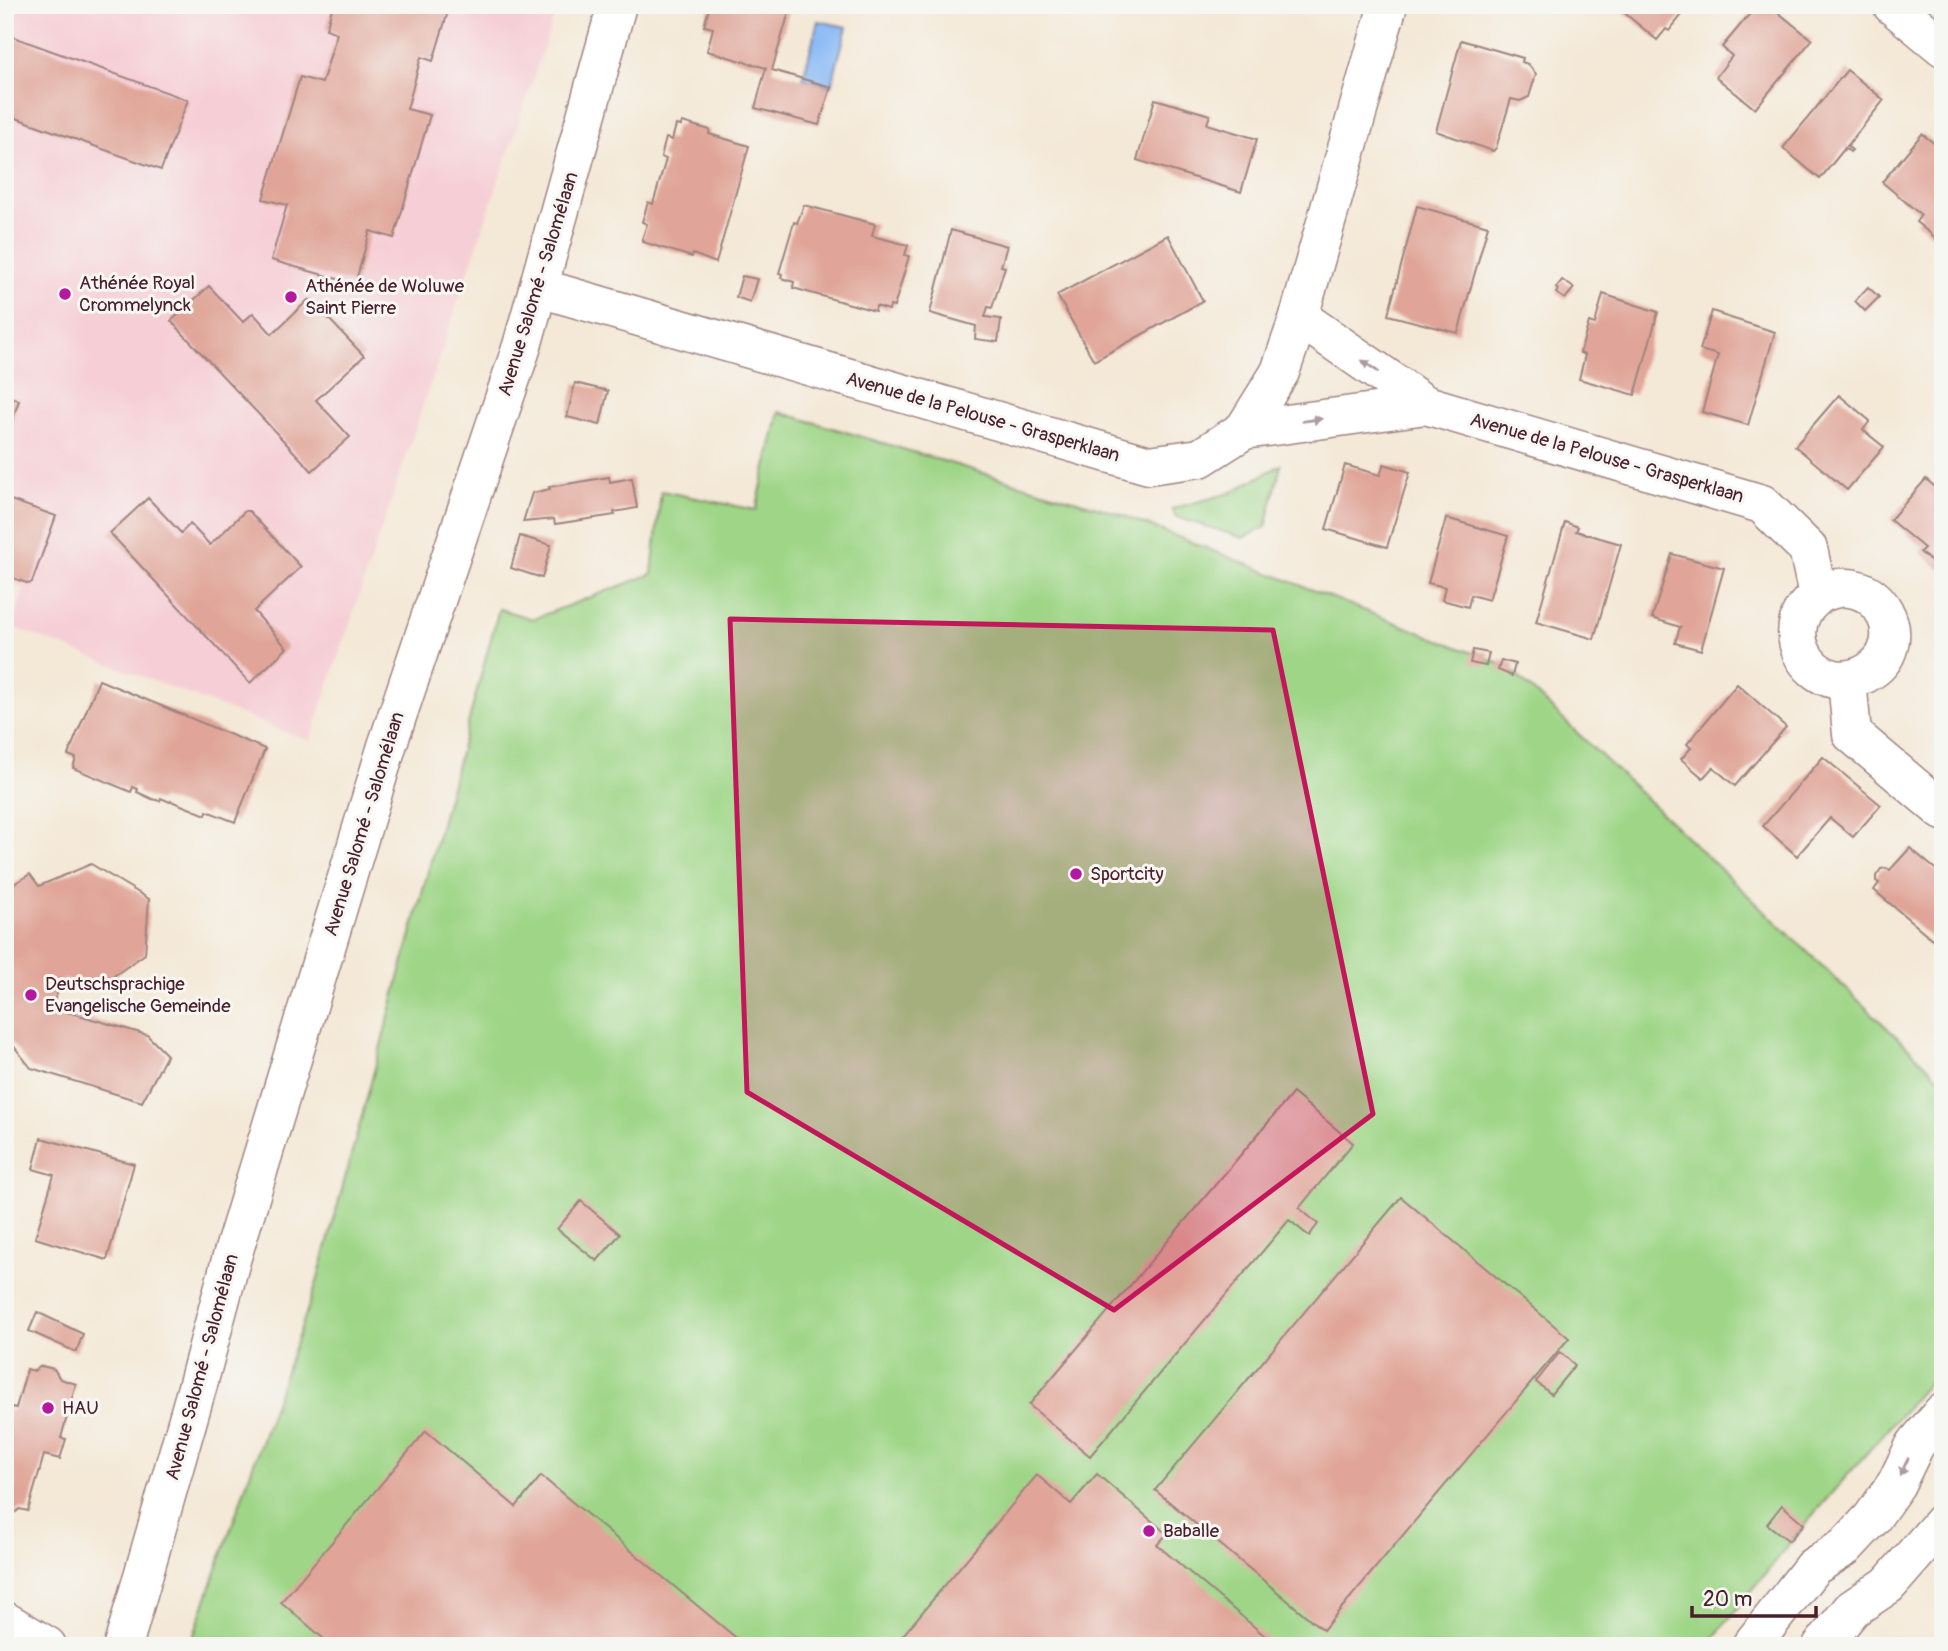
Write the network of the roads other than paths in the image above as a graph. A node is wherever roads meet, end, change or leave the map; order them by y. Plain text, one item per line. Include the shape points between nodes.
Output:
1 (617, 5) edge
2 (1388, 5) edge
3 (1892, 5) edge
4 (1943, 47) edge
5 (540, 288) junction
6 (1299, 317) junction
7 (1426, 405) junction
8 (1244, 430) junction
9 (1818, 595) junction
10 (1847, 680) junction
11 (1943, 810) edge
12 (1943, 1412) edge
13 (1943, 1522) edge
14 (5, 1621) edge
15 (47, 1646) edge
16 (123, 1646) edge
17 (1751, 1646) edge
18 (1822, 1646) edge

1 - 5 street, Avenue Salomé - Salomélaan
2 - 6 street
3 - 4 street
5 - 8 street, Avenue de la Pelouse - Grasperklaan via 1149,465 1200,458
5 - 16 street, Avenue Salomé - Salomélaan via 344,887 231,1260
7 -> 6 street, Avenue de la Pelouse - Grasperklaan
6 - 8 street via 1280,372
8 -> 7 street, Avenue de la Pelouse - Grasperklaan
7 - 9 street, Avenue de la Pelouse - Grasperklaan via 1762,504 1808,550
9 - 10 street via 1802,614 1798,643 1814,670
9 - 10 street via 1842,587 1868,593 1884,610 1891,629 1889,646 1874,669
10 - 11 street via 1852,734
12 -> 17 street via 1915,1445 1872,1518 1845,1547 1813,1567
13 - 18 street via 1888,1585 1852,1609
14 - 15 street

